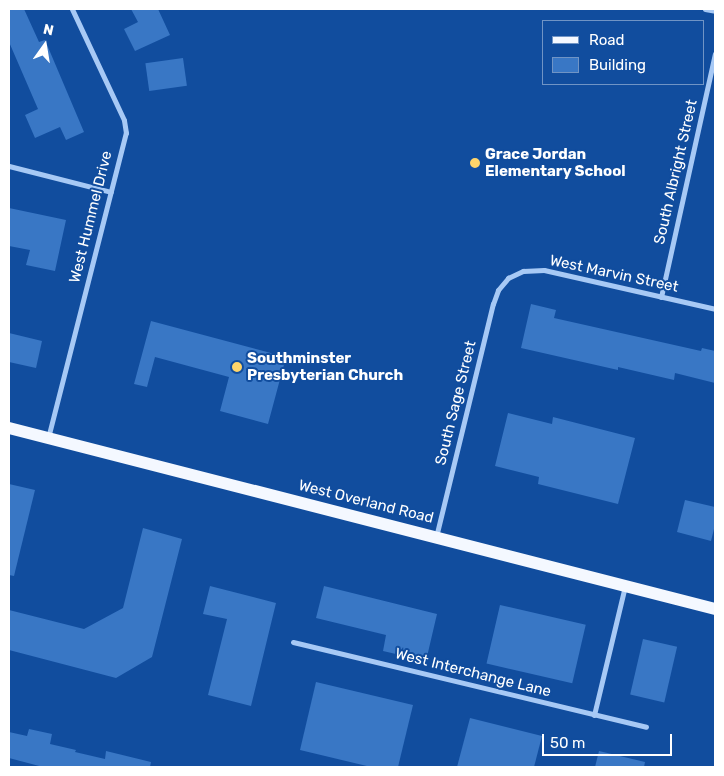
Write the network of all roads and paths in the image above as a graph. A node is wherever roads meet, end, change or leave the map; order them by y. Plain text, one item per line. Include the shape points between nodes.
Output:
1 (72, 9) edge
2 (705, 9) edge
3 (715, 11) edge
4 (715, 54) edge
5 (9, 166) edge
6 (110, 192) junction
7 (508, 278) joint
8 (661, 297) junction
9 (715, 309) edge
10 (9, 428) edge
11 (48, 438) junction
12 (436, 537) junction
13 (625, 586) junction
14 (715, 609) edge
15 (293, 642) dead end
16 (594, 715) junction
17 (646, 727) dead end

1 - 6 street, West Hummel Drive via 124,120 126,133
2 - 3 street
4 - 8 street, South Albright Street
5 - 6 street
6 - 11 street, West Hummel Drive
7 - 8 street, West Marvin Street via 523,271 544,270
7 - 12 street, South Sage Street via 498,290 493,304
8 - 9 street, West Marvin Street
10 - 11 main road, West Overland Road
11 - 12 main road, West Overland Road
12 - 13 main road, West Overland Road
13 - 14 main road, West Overland Road
13 - 16 street
15 - 16 street, West Interchange Lane
16 - 17 street, West Interchange Lane

